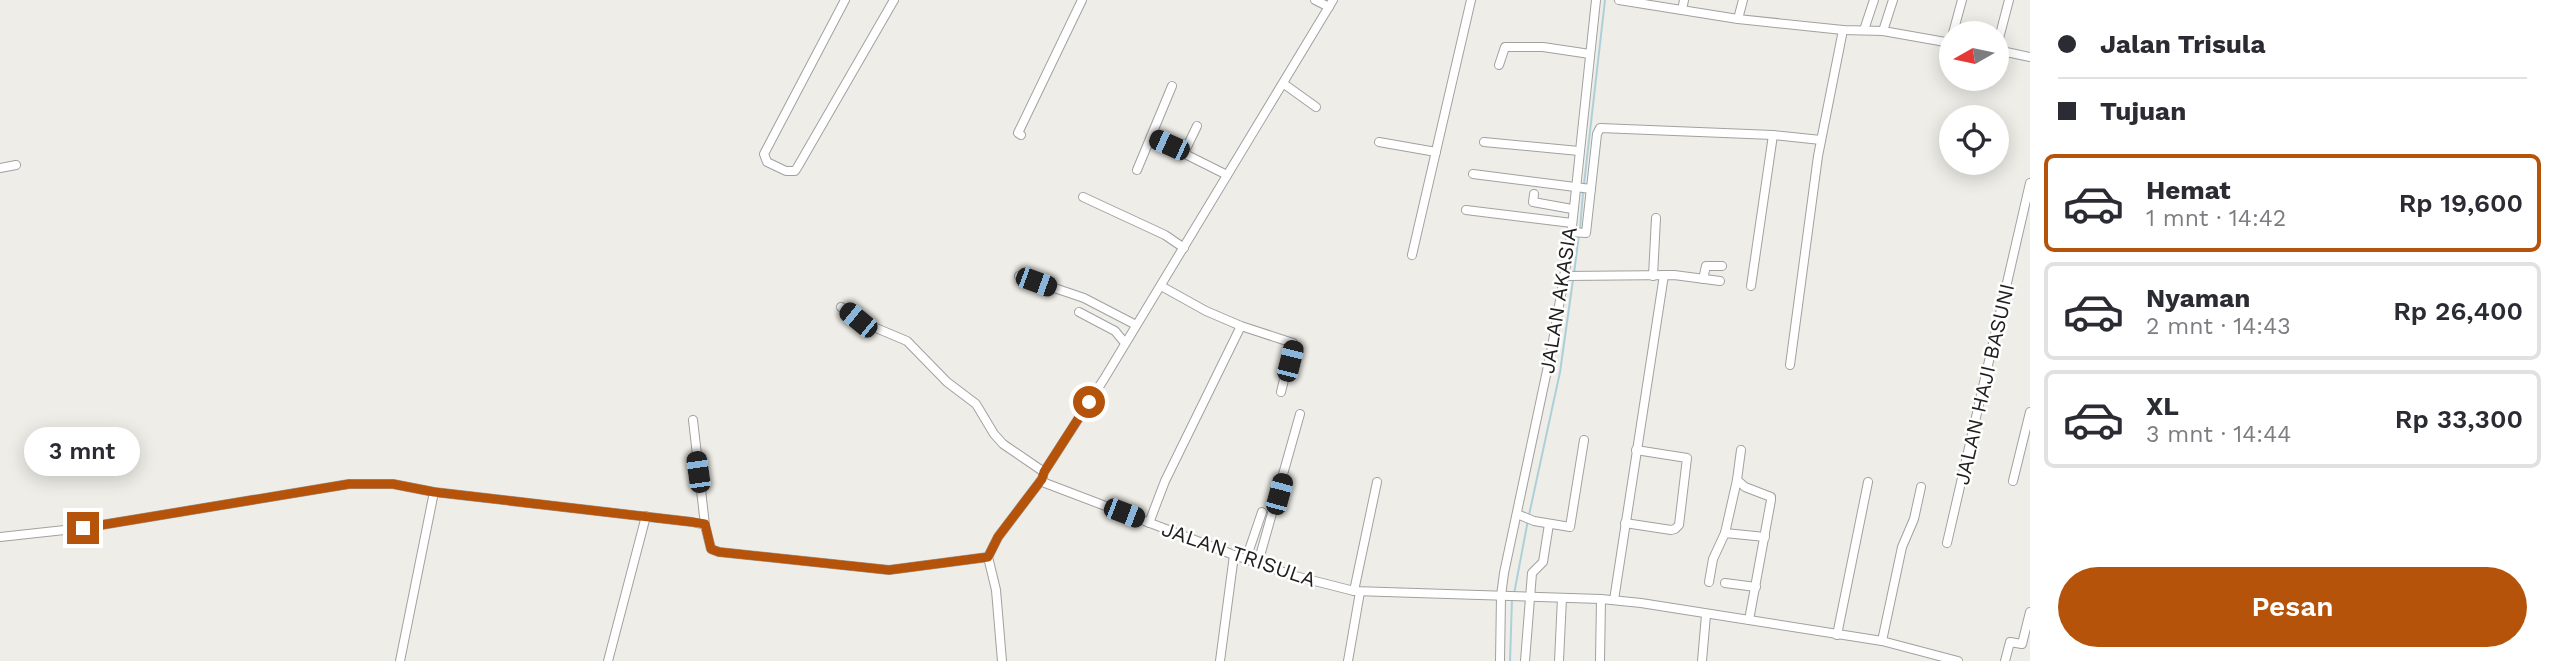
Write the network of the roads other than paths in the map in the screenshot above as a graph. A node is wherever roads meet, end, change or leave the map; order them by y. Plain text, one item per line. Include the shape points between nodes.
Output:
1 (845, 0) edge
2 (894, 0) edge
3 (1082, 0) edge
4 (1315, 0) edge
5 (1471, 0) edge
6 (1596, 0) edge
7 (1619, 0) edge
8 (1684, 0) edge
9 (1743, 0) edge
10 (1874, 0) edge
11 (1893, 0) edge
12 (1962, 0) edge
13 (2009, 0) edge
14 (1331, 4) edge
15 (1682, 10) junction
16 (1738, 19) junction
17 (1956, 21) edge
18 (2004, 21) edge
19 (1843, 30) junction
20 (1864, 30) junction
21 (1883, 31) junction
22 (1939, 38) edge
23 (2009, 51) edge
24 (1590, 54) junction
25 (2030, 57) edge
26 (1499, 65) dead end
27 (1284, 84) junction
28 (1172, 86) dead end
29 (1316, 107) dead end
30 (1198, 126) dead end
31 (1021, 135) dead end
32 (1773, 135) junction
33 (1151, 137) junction
34 (1821, 140) junction
35 (1380, 142) dead end
36 (1484, 142) dead end
37 (1579, 151) junction
38 (1436, 152) junction
39 (1184, 153) junction
40 (16, 164) dead end
41 (0, 168) edge
42 (1137, 170) dead end
43 (1473, 174) dead end
44 (1227, 175) junction
45 (2030, 183) edge
46 (1576, 188) junction
47 (1591, 190) junction
48 (1534, 194) dead end
49 (1083, 197) dead end
50 (1572, 209) junction
51 (1466, 210) dead end
52 (1656, 218) dead end
53 (1572, 229) junction
54 (1184, 247) junction
55 (1412, 255) dead end
56 (1722, 266) dead end
57 (1664, 275) junction
58 (1020, 276) dead end
59 (1568, 276) junction
60 (1653, 276) junction
61 (1703, 279) junction
62 (1720, 281) dead end
63 (1161, 286) junction
64 (1751, 286) dead end
65 (841, 307) dead end
66 (1079, 312) dead end
67 (1136, 326) junction
68 (1241, 326) junction
69 (1125, 343) junction
70 (1790, 365) dead end
71 (1281, 392) dead end
72 (2030, 412) edge
73 (1300, 414) dead end
74 (692, 420) dead end
75 (1584, 440) dead end
76 (1636, 450) junction
77 (1741, 450) dead end
78 (1043, 476) junction
79 (1737, 480) junction
80 (2013, 481) dead end
81 (1377, 482) dead end
82 (1868, 482) dead end
83 (1921, 487) dead end
84 (434, 492) junction
85 (1262, 512) dead end
86 (1517, 514) junction
87 (646, 516) junction
88 (699, 523) junction
89 (1149, 523) junction
90 (1625, 523) junction
91 (1549, 524) junction
92 (1725, 533) junction
93 (0, 537) edge
94 (1765, 537) junction
95 (1947, 543) dead end
96 (1234, 555) junction
97 (988, 557) junction
98 (1246, 559) junction
99 (1258, 564) junction
100 (1709, 582) dead end
101 (1725, 583) dead end
102 (1756, 587) junction
103 (1357, 592) junction
104 (1503, 597) junction
105 (1529, 597) junction
106 (1562, 598) junction
107 (1601, 599) junction
108 (1614, 600) junction
109 (2030, 612) edge
110 (1706, 615) junction
111 (1749, 620) junction
112 (1837, 635) junction
113 (1882, 641) junction
114 (400, 661) edge
115 (608, 661) edge
116 (1002, 661) edge
117 (1220, 661) edge
118 (1348, 661) edge
119 (1500, 661) edge
120 (1525, 661) edge
121 (1559, 661) edge
122 (1600, 661) edge
123 (1702, 661) edge
124 (1958, 661) edge
125 (2005, 661) edge

1 - 2 street via 764,154 767,162 786,171 797,168
3 - 31 street via 1019,128
4 - 14 street
5 - 38 street
6 - 24 street, JALAN AKASIA
7 - 15 street
8 - 15 street
9 - 16 street
10 - 20 street
11 - 21 street
12 - 17 street
13 - 18 street
14 - 27 street
15 - 16 street
16 - 19 street
19 - 20 street
19 - 34 street
20 - 21 street
21 - 22 street
23 - 25 street
24 - 26 street via 1504,47
24 - 37 street, JALAN AKASIA
27 - 29 street
27 - 44 street
28 - 33 street
30 - 39 street
32 - 34 street
32 - 47 street via 1600,128
32 - 64 street
33 - 39 street
33 - 42 street
34 - 70 street
35 - 38 street
36 - 37 street
37 - 46 street, JALAN AKASIA
38 - 55 street
39 - 44 street
40 - 41 street
43 - 46 street
44 - 54 street
45 - 95 street, JALAN HAJI BASUNI
46 - 47 street
46 - 50 street, JALAN AKASIA
47 - 53 street via 1584,234
48 - 50 street via 1533,202
49 - 54 street
50 - 53 street, JALAN AKASIA
51 - 53 street
52 - 60 street
53 - 59 street, JALAN AKASIA
54 - 63 street
56 - 61 street via 1706,266
57 - 60 street
57 - 61 street
57 - 76 street
58 - 67 street via 1084,298
59 - 60 street
59 - 86 street, JALAN AKASIA
61 - 62 street
63 - 67 street
63 - 68 street
65 - 78 street, JALAN TRISULA via 858,320 907,341 976,404 1003,444
66 - 69 street via 1115,331
67 - 69 street
68 - 71 street via 1293,343
68 - 89 street
69 - 78 street
72 - 80 street
73 - 99 street
74 - 88 street
75 - 91 street via 1570,527
76 - 90 street
76 - 90 street via 1687,458 1679,525 1671,530
77 - 79 street
78 - 89 street, JALAN TRISULA via 1045,483
78 - 97 street
79 - 92 street
79 - 94 street via 1771,497
81 - 103 street
82 - 112 street
83 - 113 street via 1902,547
84 - 87 street
84 - 93 street via 393,484 349,484 83,528
84 - 114 street
85 - 98 street
86 - 91 street
86 - 104 street, JALAN AKASIA
87 - 88 street
87 - 115 street
88 - 97 street via 711,549 719,552 889,570
89 - 96 street, JALAN TRISULA
90 - 108 street
91 - 105 street via 1544,562 1532,573
92 - 94 street
92 - 100 street
94 - 102 street
96 - 98 street, JALAN TRISULA
96 - 117 street
97 - 116 street via 996,590
98 - 99 street, JALAN TRISULA
99 - 103 street, JALAN TRISULA
101 - 102 street
102 - 111 street
103 - 104 street, JALAN TRISULA
103 - 118 street
104 - 105 street, JALAN TRISULA
104 - 119 street, JALAN AKASIA
105 - 106 street, JALAN TRISULA
105 - 120 street
106 - 107 street, JALAN TRISULA
106 - 121 street
107 - 108 street, JALAN TRISULA
107 - 122 street
108 - 110 street, JALAN TRISULA
109 - 125 street via 2022,644 2010,642
110 - 111 street, JALAN TRISULA
110 - 123 street
111 - 112 street, JALAN TRISULA
112 - 113 street, JALAN TRISULA
113 - 124 street, JALAN TRISULA

